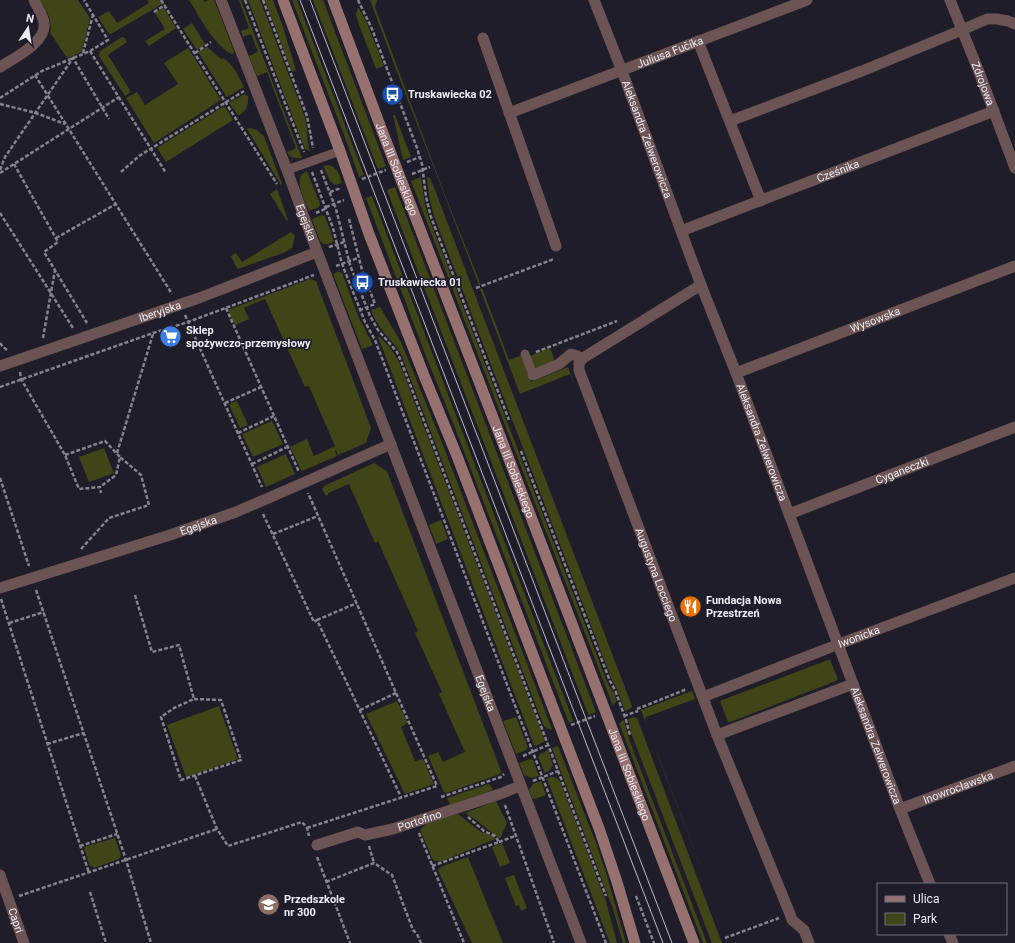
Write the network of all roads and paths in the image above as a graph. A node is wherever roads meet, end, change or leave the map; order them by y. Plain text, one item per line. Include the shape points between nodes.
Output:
1 (34, 0) edge
2 (84, 0) edge
3 (162, 0) edge
4 (221, 0) edge
5 (245, 0) edge
6 (263, 0) edge
7 (283, 0) edge
8 (332, 0) edge
9 (358, 0) edge
10 (594, 0) edge
11 (807, 0) edge
12 (950, 0) edge
13 (165, 5) junction
14 (154, 12) dead end
15 (93, 15) junction
16 (1015, 24) edge
17 (962, 30) junction
18 (483, 38) dead end
19 (698, 41) junction
20 (211, 42) dead end
21 (90, 51) junction
22 (195, 53) junction
23 (83, 54) junction
24 (73, 58) junction
25 (0, 67) edge
26 (622, 71) junction
27 (35, 75) junction
28 (254, 85) junction
29 (48, 96) junction
30 (119, 97) junction
31 (0, 98) edge
32 (226, 102) junction
33 (0, 104) edge
34 (103, 108) junction
35 (994, 111) junction
36 (36, 113) junction
37 (509, 113) junction
38 (110, 119) dead end
39 (730, 121) junction
40 (65, 124) junction
41 (69, 130) junction
42 (151, 149) junction
43 (314, 151) dead end
44 (340, 151) junction
45 (306, 156) dead end
46 (420, 157) junction
47 (14, 164) junction
48 (403, 164) dead end
49 (320, 166) dead end
50 (430, 166) dead end
51 (1015, 168) edge
52 (311, 169) dead end
53 (389, 169) dead end
54 (423, 169) junction
55 (288, 170) junction
56 (0, 172) edge
57 (121, 172) dead end
58 (166, 173) dead end
59 (407, 175) dead end
60 (359, 181) dead end
61 (279, 186) dead end
62 (345, 186) dead end
63 (330, 192) junction
64 (348, 198) dead end
65 (343, 200) junction
66 (761, 201) junction
67 (116, 204) junction
68 (334, 204) junction
69 (346, 206) dead end
70 (326, 208) junction
71 (0, 213) edge
72 (347, 214) dead end
73 (311, 215) dead end
74 (681, 231) junction
75 (56, 238) junction
76 (344, 242) junction
77 (337, 244) junction
78 (556, 246) joint
79 (317, 252) junction
80 (358, 258) junction
81 (349, 262) junction
82 (342, 264) junction
83 (1015, 266) edge
84 (331, 268) dead end
85 (55, 269) junction
86 (317, 275) dead end
87 (701, 285) junction
88 (476, 288) dead end
89 (51, 293) junction
90 (174, 298) dead end
91 (226, 308) junction
92 (366, 308) junction
93 (181, 309) dead end
94 (360, 310) junction
95 (188, 322) junction
96 (637, 325) junction
97 (153, 333) junction
98 (94, 334) junction
99 (80, 339) junction
100 (44, 350) junction
101 (526, 354) joint
102 (583, 358) junction
103 (0, 366) edge
104 (20, 372) dead end
105 (736, 373) junction
106 (533, 375) joint
107 (21, 379) junction
108 (0, 387) edge
109 (261, 387) junction
110 (225, 403) junction
111 (274, 416) junction
112 (510, 423) dead end
113 (1015, 427) edge
114 (238, 433) junction
115 (391, 444) junction
116 (519, 445) dead end
117 (287, 447) junction
118 (116, 453) junction
119 (65, 455) junction
120 (120, 457) junction
121 (252, 464) junction
122 (300, 475) dead end
123 (0, 478) edge
124 (1, 487) edge
125 (100, 487) junction
126 (102, 493) dead end
127 (309, 496) dead end
128 (263, 500) junction
129 (789, 514) junction
130 (318, 516) junction
131 (273, 534) junction
132 (79, 551) dead end
133 (33, 578) junction
134 (1015, 578) edge
135 (0, 588) edge
136 (134, 595) dead end
137 (0, 597) edge
138 (357, 603) junction
139 (44, 612) junction
140 (317, 620) junction
141 (8, 623) junction
142 (839, 644) junction
143 (853, 684) junction
144 (693, 687) dead end
145 (396, 693) junction
146 (703, 697) junction
147 (194, 699) junction
148 (360, 710) junction
149 (625, 716) junction
150 (620, 717) dead end
151 (590, 718) dead end
152 (574, 724) dead end
153 (84, 733) junction
154 (717, 735) junction
155 (631, 738) dead end
156 (553, 743) dead end
157 (47, 744) junction
158 (548, 745) junction
159 (533, 752) junction
160 (511, 761) junction
161 (1015, 766) edge
162 (558, 771) junction
163 (195, 776) junction
164 (543, 777) junction
165 (520, 786) junction
166 (500, 794) junction
167 (441, 797) dead end
168 (401, 798) junction
169 (457, 808) junction
170 (900, 809) junction
171 (414, 822) junction
172 (307, 828) junction
173 (217, 829) junction
174 (117, 834) junction
175 (365, 835) junction
176 (516, 836) junction
177 (499, 842) junction
178 (80, 846) junction
179 (314, 846) junction
180 (126, 860) junction
181 (374, 863) junction
182 (432, 866) junction
183 (89, 873) junction
184 (0, 875) edge
185 (326, 882) junction
186 (930, 883) edge
187 (90, 892) dead end
188 (15, 898) dead end
189 (608, 900) dead end
190 (791, 917) junction
191 (725, 938) dead end
192 (24, 943) edge
193 (106, 943) edge
194 (151, 943) edge
195 (350, 943) edge
196 (421, 943) edge
197 (464, 943) edge
198 (554, 943) edge
199 (581, 943) edge
200 (606, 943) edge
201 (635, 943) edge
202 (694, 943) edge
203 (808, 943) edge

1 - 25 street via 44,22 42,35 31,46
2 - 15 path
3 - 13 path
4 - 28 street, Egejska
5 - 45 path
6 - 43 path via 308,120
7 - 44 main road
8 - 202 main road, Jana III Sobieskiego
9 - 46 path via 372,29
10 - 26 street, Aleksandra Zelwerowicza
11 - 19 street, Juliusa Fučíka
12 - 17 street, Zdrojowa
13 - 14 path
13 - 22 path
15 - 21 path via 108,40
15 - 23 path
16 - 17 street via 987,19
17 - 35 street, Zdrojowa
17 - 39 street
18 - 37 street
19 - 26 street, Juliusa Fučíka
19 - 39 street
20 - 22 path
21 - 23 path
21 - 30 path
22 - 32 path
23 - 24 path
24 - 27 path
24 - 29 path
24 - 34 path
26 - 37 street, Juliusa Fučíka
26 - 74 street, Aleksandra Zelwerowicza
27 - 29 path
27 - 31 path
28 - 32 path
28 - 55 street, Egejska
29 - 36 path
29 - 40 path
30 - 34 path
30 - 42 path
32 - 42 path
32 - 61 path
33 - 36 path
34 - 38 path
34 - 41 path
35 - 51 street, Zdrojowa
35 - 66 street, Cześnika
36 - 40 path
36 - 56 path via 5,157
37 - 78 street
39 - 66 street
40 - 41 path
41 - 47 path
41 - 67 path
42 - 57 path
42 - 58 path
44 - 55 lane
44 - 201 main road via 422,372 600,831 614,869
46 - 48 path
46 - 54 path
47 - 56 path
47 - 75 path
49 - 63 path
50 - 54 path
52 - 70 path
53 - 60 path
54 - 59 path
54 - 112 path via 431,217
55 - 79 street, Egejska
62 - 63 path
63 - 68 path
64 - 65 path
65 - 68 path
65 - 69 path
66 - 74 street, Cześnika
67 - 75 path
67 - 90 path
68 - 70 path
68 - 76 path
70 - 73 path
70 - 77 path
71 - 89 path
72 - 80 path
74 - 87 street, Aleksandra Zelwerowicza
75 - 85 path via 58,242 44,252
76 - 77 path
76 - 81 path
77 - 79 path
77 - 82 path
78 - 88 path via 560,256
79 - 98 street, Iberyjska via 199,298
79 - 115 street, Egejska
80 - 81 path
80 - 92 path via 375,304
81 - 82 path
81 - 92 path
82 - 84 path
82 - 94 path
83 - 105 street, Wysowska
85 - 89 path
85 - 98 path
86 - 91 path
87 - 96 street
87 - 105 street, Aleksandra Zelwerowicza
89 - 99 path
89 - 100 path via 42,343
91 - 95 path
91 - 109 path
92 - 94 path
92 - 158 path via 376,327 394,347 401,361
93 - 95 path
94 - 159 path via 375,340
95 - 97 path
95 - 110 path
96 - 101 path via 623,318
96 - 102 street
97 - 107 path
97 - 118 path
98 - 99 street, Iberyjska
99 - 100 street, Iberyjska
100 - 103 street, Iberyjska
101 - 106 lane
102 - 106 street via 571,354 559,364
102 - 146 street, Augustyna Locciego via 579,363 579,370
104 - 107 path
105 - 129 street, Aleksandra Zelwerowicza
107 - 108 path
107 - 119 path
109 - 110 path
109 - 111 path
110 - 114 path
111 - 114 path
111 - 117 path
113 - 129 street, Cyganeczki
114 - 121 path
115 - 128 street, Egejska
115 - 160 street, Egejska
116 - 149 path
117 - 121 path
117 - 122 path
118 - 119 path via 105,441
118 - 120 path
119 - 125 path via 79,489
120 - 125 path via 116,475
120 - 132 path via 141,475 149,506 109,518
121 - 128 path
123 - 124 path
124 - 133 path
125 - 126 path
127 - 130 path
128 - 131 path
128 - 133 street, Egejska via 170,535
129 - 142 street, Aleksandra Zelwerowicza
130 - 131 path
130 - 138 path
131 - 140 path via 314,622
133 - 135 street, Egejska
133 - 139 path
134 - 142 street, Iwonicka
136 - 147 path via 152,652 180,646
137 - 141 path
138 - 140 path
138 - 145 path
139 - 141 path
139 - 153 path
140 - 148 path
141 - 157 path
142 - 143 street, Aleksandra Zelwerowicza
142 - 146 street, Iwonicka
143 - 154 street
143 - 170 street, Aleksandra Zelwerowicza
144 - 149 path
145 - 148 path
145 - 168 path via 437,786
146 - 154 street, Augustyna Locciego
147 - 163 path via 161,717 182,780
147 - 163 path via 221,700 241,760
148 - 168 path
149 - 150 path
149 - 155 path
151 - 152 path
153 - 157 path
153 - 174 path
154 - 190 street, Augustyna Locciego
156 - 158 path
157 - 178 path
158 - 159 path
158 - 162 path
159 - 160 path
159 - 164 path
160 - 165 street, Egejska
160 - 167 path via 502,764 504,772 501,777
161 - 170 street, Inowrocławska
162 - 164 path
162 - 189 path
163 - 173 path
164 - 165 path
164 - 200 path
165 - 166 street, Portofino
165 - 199 street, Egejska
166 - 169 street, Portofino
166 - 176 path
168 - 172 path
169 - 171 street, Portofino
169 - 177 path via 484,831 495,836
170 - 186 street, Aleksandra Zelwerowicza
171 - 175 street, Portofino
171 - 182 path
172 - 173 path via 302,822 228,846
172 - 179 path
173 - 180 path
174 - 178 path
174 - 180 path
175 - 179 street, Portofino via 358,832
175 - 181 path
176 - 177 path
176 - 198 path
177 - 182 path
178 - 183 path
179 - 185 path
180 - 183 path
180 - 194 path
181 - 185 path
181 - 196 path via 392,875 413,930
182 - 197 path
183 - 188 path
184 - 192 street, Capri
185 - 195 path
187 - 193 path
190 - 191 path
190 - 203 street via 804,930

